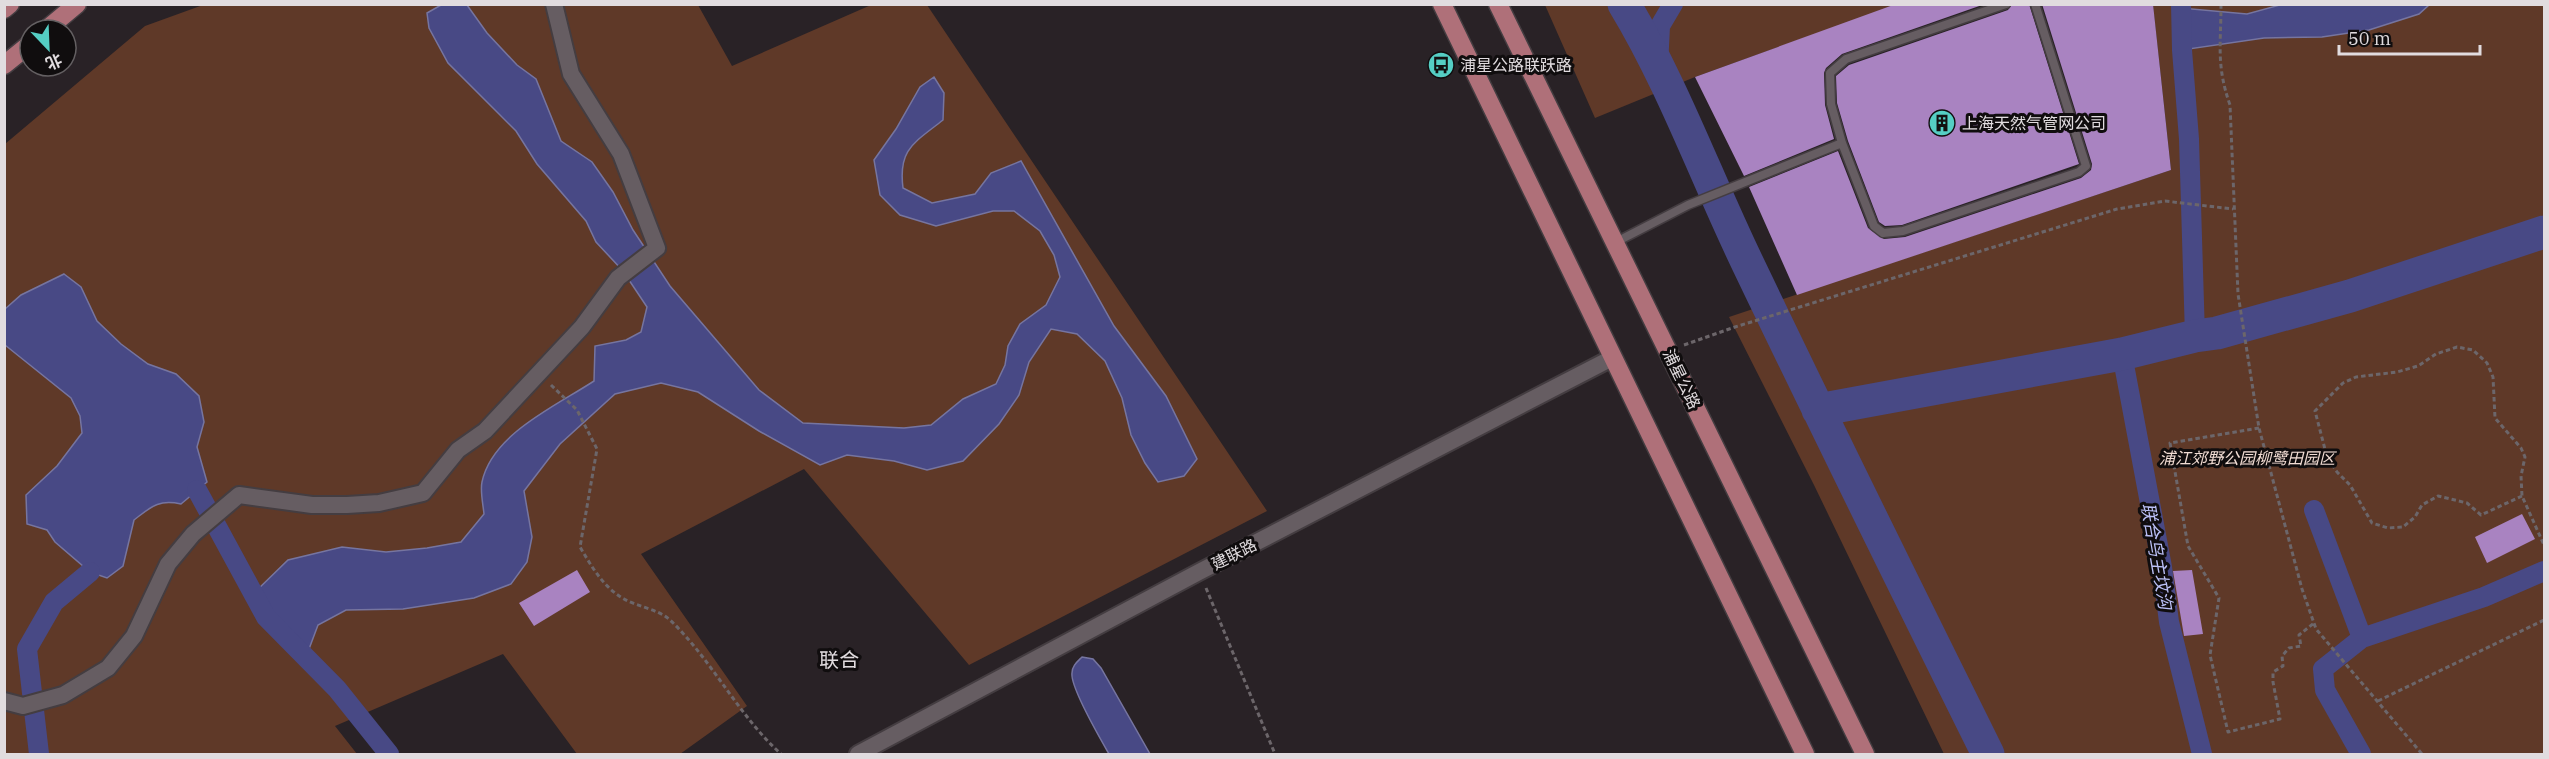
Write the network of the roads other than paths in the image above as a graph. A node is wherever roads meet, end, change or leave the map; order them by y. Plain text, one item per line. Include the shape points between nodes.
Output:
1 (10, 4) edge
2 (76, 4) edge
3 (554, 4) edge
4 (1442, 4) edge
5 (1498, 4) edge
6 (2006, 4) edge
7 (2035, 4) edge
8 (4, 9) edge
9 (60, 18) edge
10 (18, 54) edge
11 (4, 65) edge
12 (1842, 143) junction
13 (1616, 242) junction
14 (1612, 358) junction
15 (4, 701) edge
16 (858, 754) edge
17 (1805, 754) edge
18 (1865, 754) edge

1 - 8 main road
2 - 9 main road
3 - 15 street via 571,74 621,154 657,248 618,278 582,327 485,431 458,450 423,493 379,503 312,506 239,495 193,534 168,564 134,636 108,668 63,695 23,706
4 - 14 main road
5 - 13 main road, 浦星公路
6 - 12 lane via 1846,58 1830,73 1831,104
7 - 12 lane via 2086,166 2079,172 1903,231 1883,234 1874,226
10 - 11 main road
12 - 13 lane via 1688,205
13 - 18 main road, 浦星公路
14 - 16 street, 建联路
14 - 17 main road

